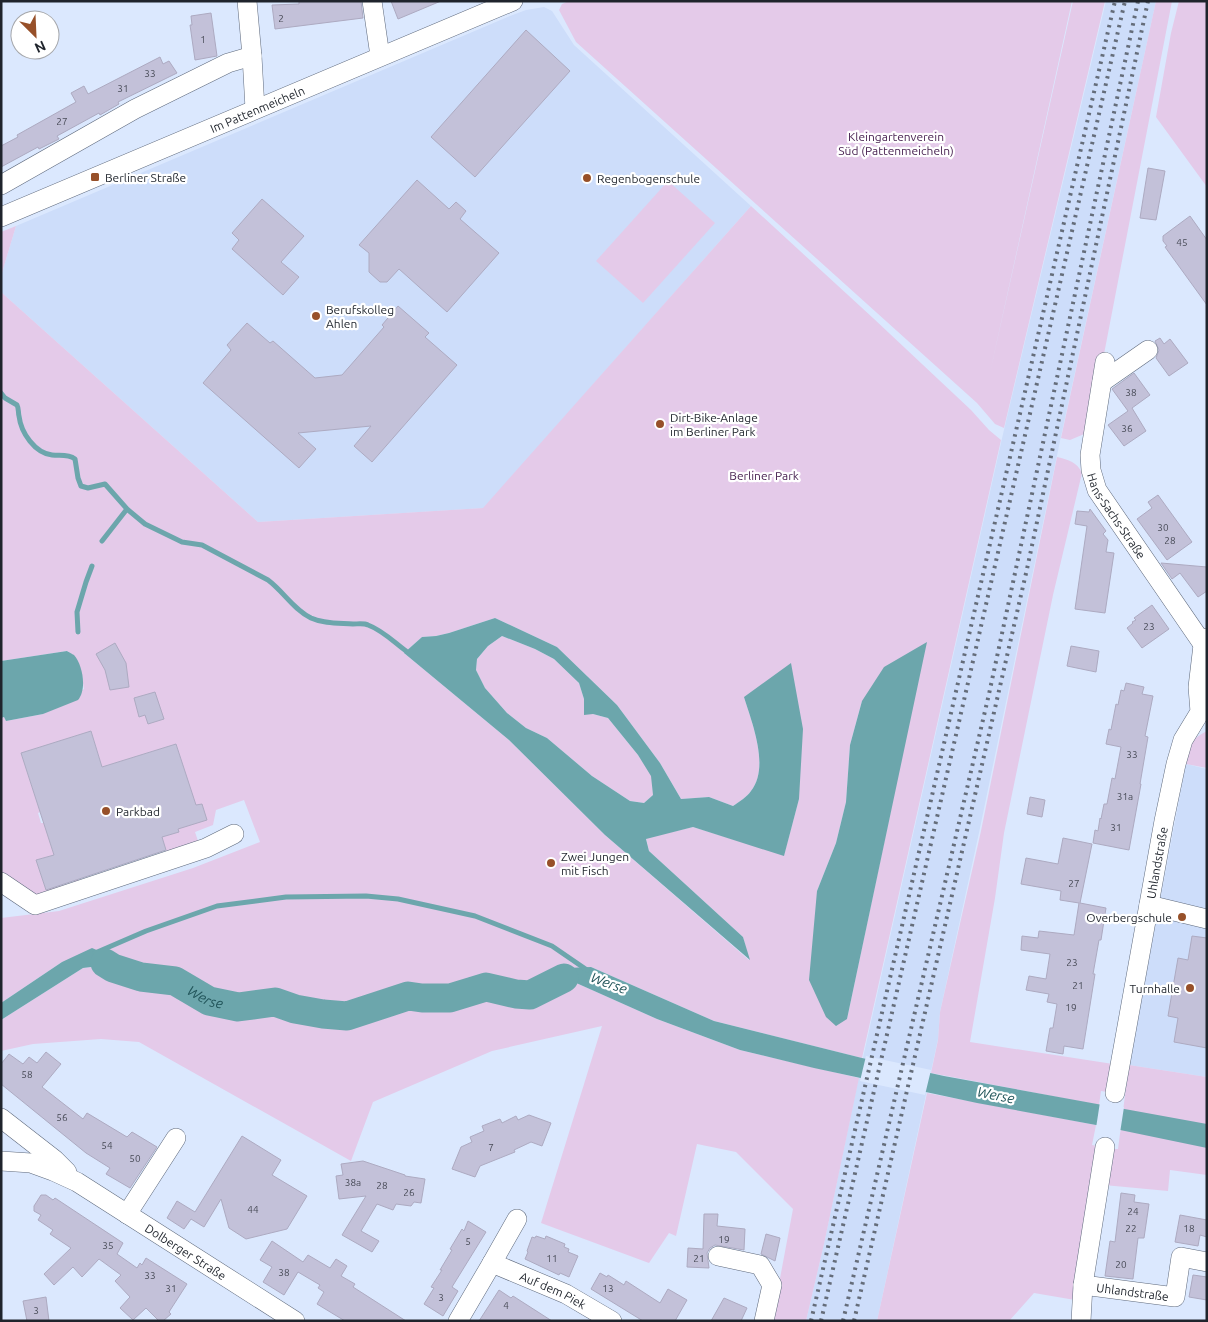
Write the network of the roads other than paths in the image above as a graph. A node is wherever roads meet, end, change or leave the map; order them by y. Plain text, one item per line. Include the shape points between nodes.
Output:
1 (247, 1) edge
2 (372, 1) edge
3 (512, 1) edge
4 (252, 56) junction
5 (380, 56) junction
6 (255, 109) junction
7 (1, 185) edge
8 (1, 217) edge
9 (1148, 350) dead end
10 (1105, 362) dead end
11 (1102, 382) junction
12 (1205, 644) edge
13 (234, 834) dead end
14 (1, 882) edge
15 (1149, 905) junction
16 (1207, 919) edge
17 (1115, 1094) dead end
18 (1, 1118) edge
19 (176, 1138) dead end
20 (1105, 1147) dead end
21 (1, 1161) edge
22 (77, 1182) junction
23 (128, 1214) junction
24 (517, 1219) dead end
25 (718, 1256) dead end
26 (1207, 1262) edge
27 (492, 1263) junction
28 (1083, 1285) junction
29 (295, 1321) edge
30 (458, 1321) edge
31 (612, 1321) edge
32 (764, 1321) edge
33 (1081, 1321) edge

1 - 4 street
2 - 5 street
3 - 5 street, Im Pattenmeicheln
4 - 6 street
4 - 7 street via 228,63 135,109
5 - 6 street, Im Pattenmeicheln
6 - 8 street, Im Pattenmeicheln
9 - 11 street
10 - 11 street, Hans-Sachs-Straße
11 - 12 street, Hans-Sachs-Straße via 1090,455 1097,490
12 - 15 street, Uhlandstraße via 1198,687 1200,712 1183,740 1176,764
13 - 14 street via 206,848 35,905
15 - 16 street
15 - 17 street, Uhlandstraße
18 - 22 street, Dolberger Straße via 55,1160
19 - 23 street
20 - 28 street, Uhlandstraße
21 - 22 street, Dolberger Straße via 31,1163
22 - 23 street, Dolberger Straße
23 - 29 street, Dolberger Straße
24 - 27 street
25 - 32 street via 760,1265 772,1285
26 - 28 street, Uhlandstraße via 1182,1256 1175,1297
27 - 30 street
27 - 31 street, Auf dem Piek via 566,1294
28 - 33 street, Uhlandstraße

